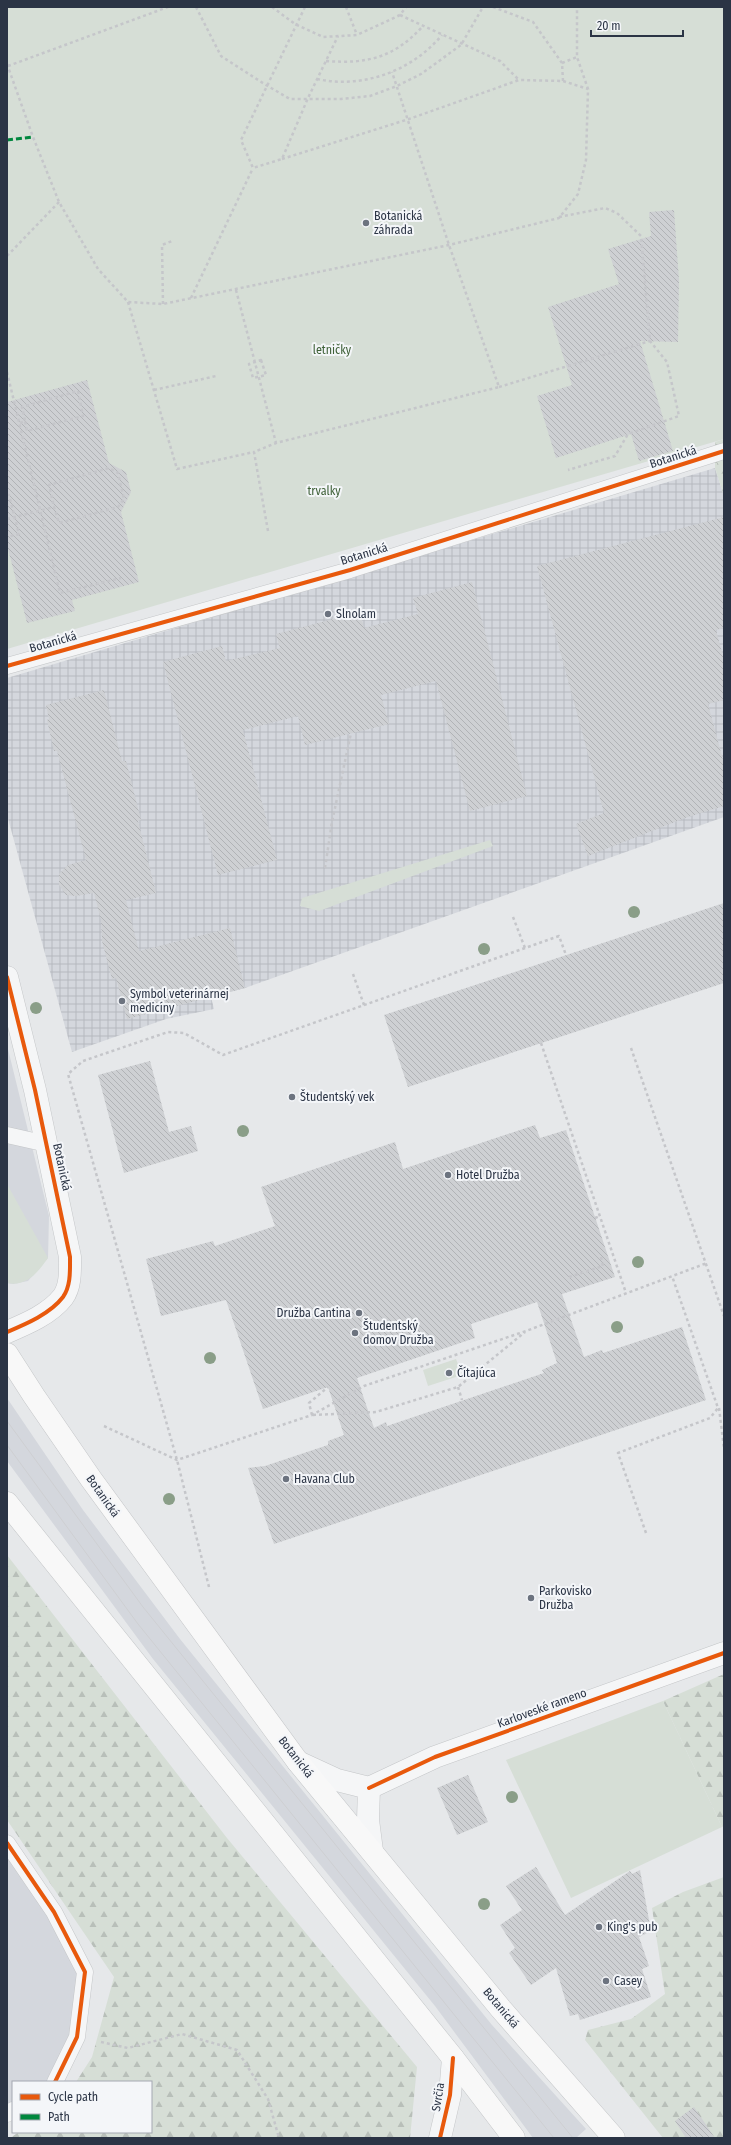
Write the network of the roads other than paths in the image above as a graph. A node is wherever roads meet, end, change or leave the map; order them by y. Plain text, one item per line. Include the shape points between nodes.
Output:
1 (724, 452) edge
2 (7, 666) edge
3 (7, 977) edge
4 (13, 1022) edge
5 (7, 1135) edge
6 (47, 1144) junction
7 (7, 1332) edge
8 (7, 1354) edge
9 (7, 1503) edge
10 (724, 1653) edge
11 (298, 1762) junction
12 (369, 1788) junction
13 (7, 1843) edge
14 (372, 1851) junction
15 (453, 2058) junction
16 (55, 2081) edge
17 (440, 2138) edge
18 (514, 2138) edge
19 (614, 2138) edge

1 - 2 lane, Botanická via 350,570
3 - 4 street, Botanická
4 - 6 street, Botanická
5 - 6 lane
6 - 7 street, Botanická via 67,1236 70,1278 63,1297 47,1311 29,1323
8 - 11 main road, Botanická via 100,1491
9 - 15 main road
10 - 12 street, Karloveské rameno via 436,1757
11 - 12 street via 337,1780
11 - 14 main road, Botanická
12 - 14 street via 368,1820
13 - 16 lane via 54,1912 85,1972 77,2037
14 - 19 main road, Botanická via 501,2009
15 - 17 street, Svrčia via 450,2095
15 - 18 main road

